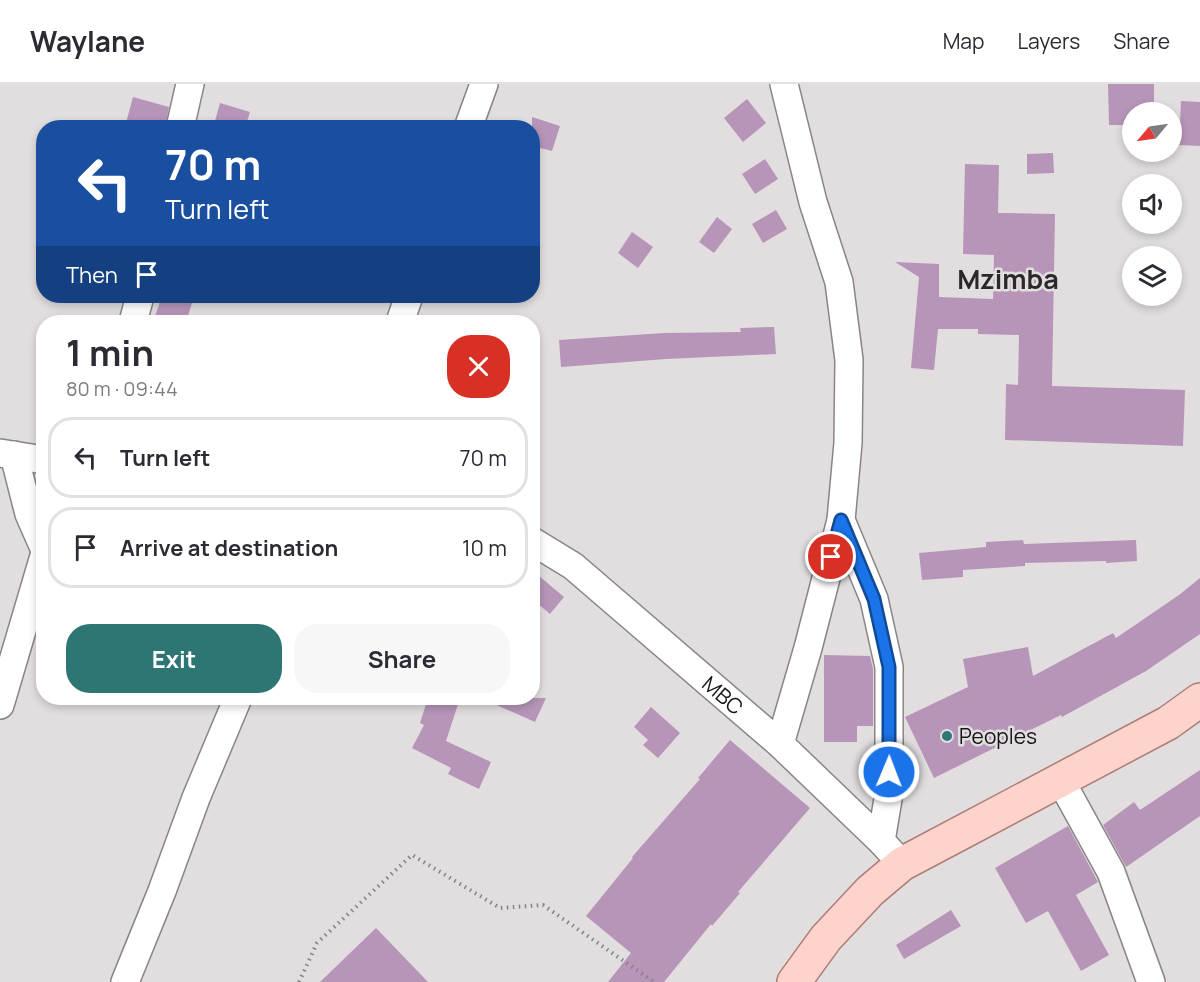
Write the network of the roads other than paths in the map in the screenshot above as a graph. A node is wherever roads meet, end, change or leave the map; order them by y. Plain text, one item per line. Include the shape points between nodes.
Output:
1 (190, 84) edge
2 (484, 84) edge
3 (784, 84) edge
4 (182, 120) edge
5 (471, 120) edge
6 (7, 454) edge
7 (36, 459) edge
8 (841, 520) junction
9 (36, 531) edge
10 (540, 546) edge
11 (36, 583) edge
12 (1200, 700) edge
13 (0, 705) edge
14 (235, 705) edge
15 (780, 744) junction
16 (1061, 781) junction
17 (891, 853) junction
18 (125, 982) edge
19 (794, 982) edge
20 (1151, 982) edge

1 - 4 street
2 - 5 street
3 - 8 street via 813,202 841,293 849,360 848,443
6 - 7 street
6 - 9 street
8 - 15 street
8 - 17 street via 874,599 889,667
10 - 15 street, MBC via 573,566
11 - 13 street
12 - 16 main road via 1168,723
14 - 18 street
15 - 17 street, MBC
16 - 17 main road
16 - 20 street via 1111,872
17 - 19 main road via 870,891 826,938

